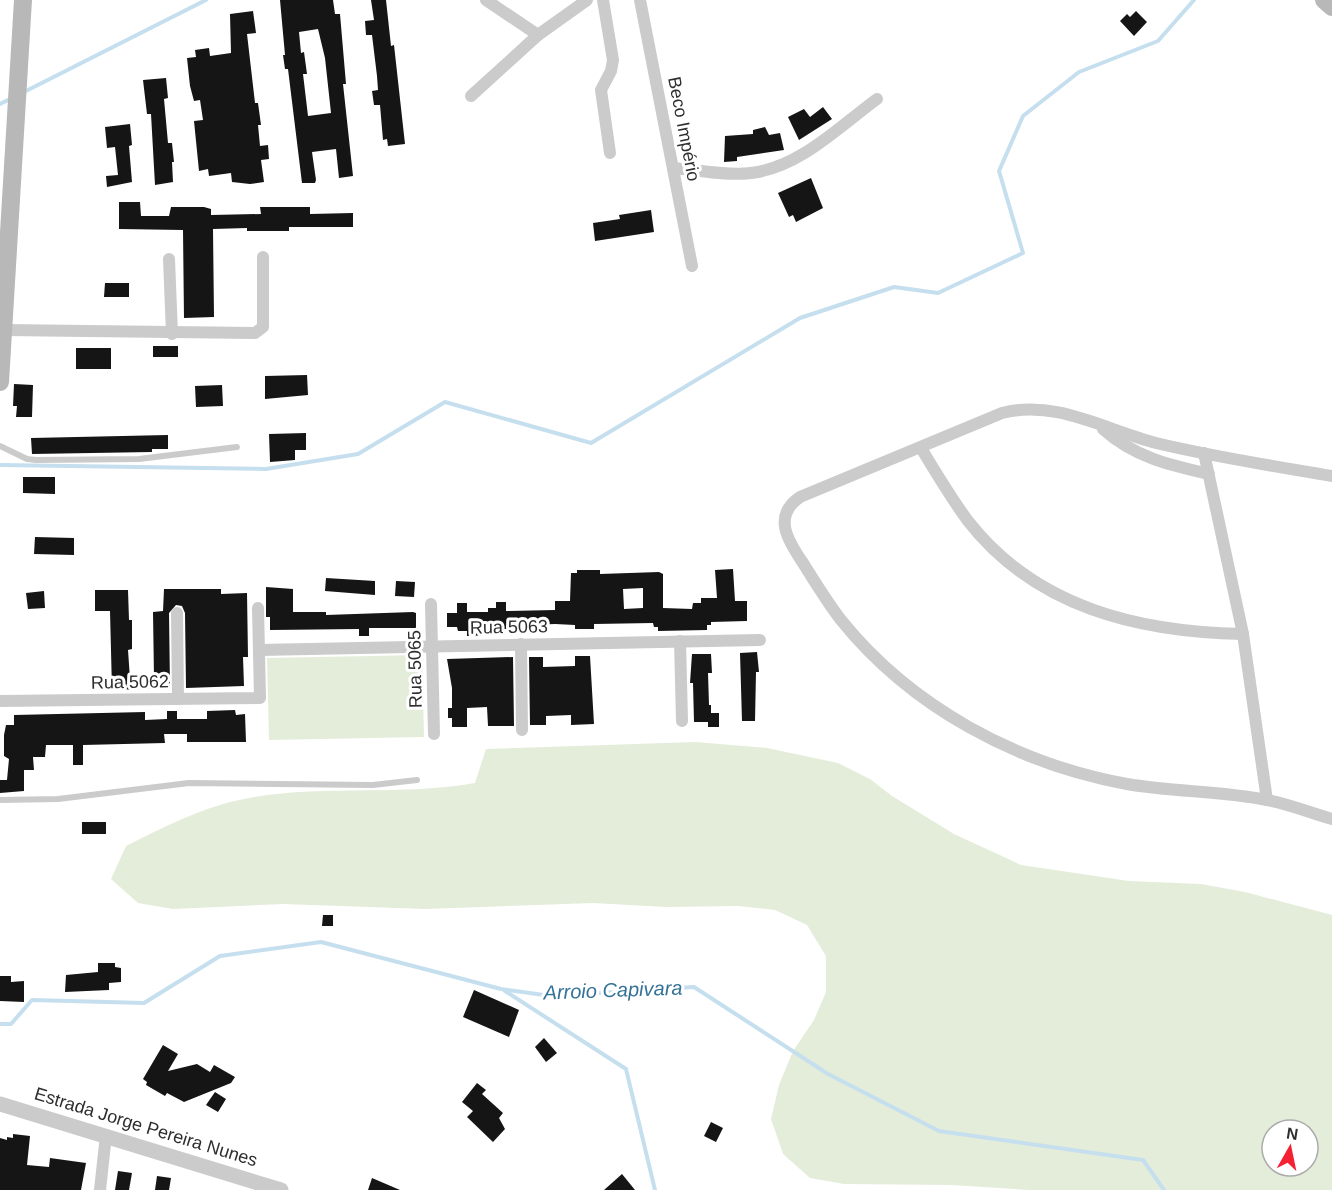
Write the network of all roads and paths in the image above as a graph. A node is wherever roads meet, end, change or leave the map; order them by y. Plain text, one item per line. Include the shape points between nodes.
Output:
1 (23, 0) edge
2 (486, 0) edge
3 (587, 0) edge
4 (603, 0) edge
5 (640, 0) edge
6 (1324, 0) edge
7 (1332, 7) edge
8 (538, 35) junction
9 (471, 96) dead end
10 (877, 99) dead end
11 (610, 153) dead end
12 (673, 168) junction
13 (263, 257) dead end
14 (170, 259) dead end
15 (692, 266) dead end
16 (3, 330) junction
17 (172, 334) junction
18 (0, 382) edge
19 (1100, 426) junction
20 (0, 446) edge
21 (237, 447) dead end
22 (921, 448) junction
23 (1204, 453) junction
24 (1209, 474) junction
25 (1332, 476) edge
26 (431, 604) dead end
27 (258, 608) dead end
28 (177, 613) dead end
29 (1243, 634) junction
30 (760, 640) dead end
31 (680, 641) junction
32 (521, 645) junction
33 (432, 646) junction
34 (259, 650) junction
35 (178, 699) junction
36 (0, 701) edge
37 (682, 721) dead end
38 (522, 730) dead end
39 (434, 734) dead end
40 (417, 780) dead end
41 (0, 800) edge
42 (1267, 800) junction
43 (1332, 819) edge
44 (0, 1104) edge
45 (106, 1136) junction
46 (100, 1190) edge
47 (281, 1190) edge

1 - 16 main road
2 - 8 street
3 - 8 street
4 - 11 street via 613,60 602,90
5 - 12 street, Beco Império
6 - 7 main road
8 - 9 street
10 - 12 street via 811,148 776,168 750,174
12 - 15 street, Beco Império
13 - 17 street via 260,332
14 - 17 street
16 - 17 street
16 - 18 main road
19 - 22 street via 1054,411 1020,408
19 - 23 street
19 - 24 street via 1125,447 1159,463
20 - 21 lane via 36,460 138,459
22 - 29 street via 969,523 989,544 1068,599 1115,619 1174,631
22 - 42 street via 800,497 784,517 790,544 834,610 890,672 966,727 1042,762 1126,784
23 - 24 street
23 - 25 street
24 - 29 street
26 - 33 street, Rua 5065
27 - 34 street
28 - 35 street
29 - 42 street
30 - 31 street, Rua 5063
31 - 32 street, Rua 5063
31 - 37 street
32 - 33 street, Rua 5063
32 - 38 street
33 - 34 street, Rua 5063
33 - 39 street, Rua 5065
34 - 35 street, Rua 5062 via 260,698
35 - 36 street, Rua 5062
40 - 41 lane via 373,785 189,783 58,799
42 - 43 street
44 - 45 street, Estrada Jorge Pereira Nunes
45 - 46 street
45 - 47 street, Estrada Jorge Pereira Nunes

